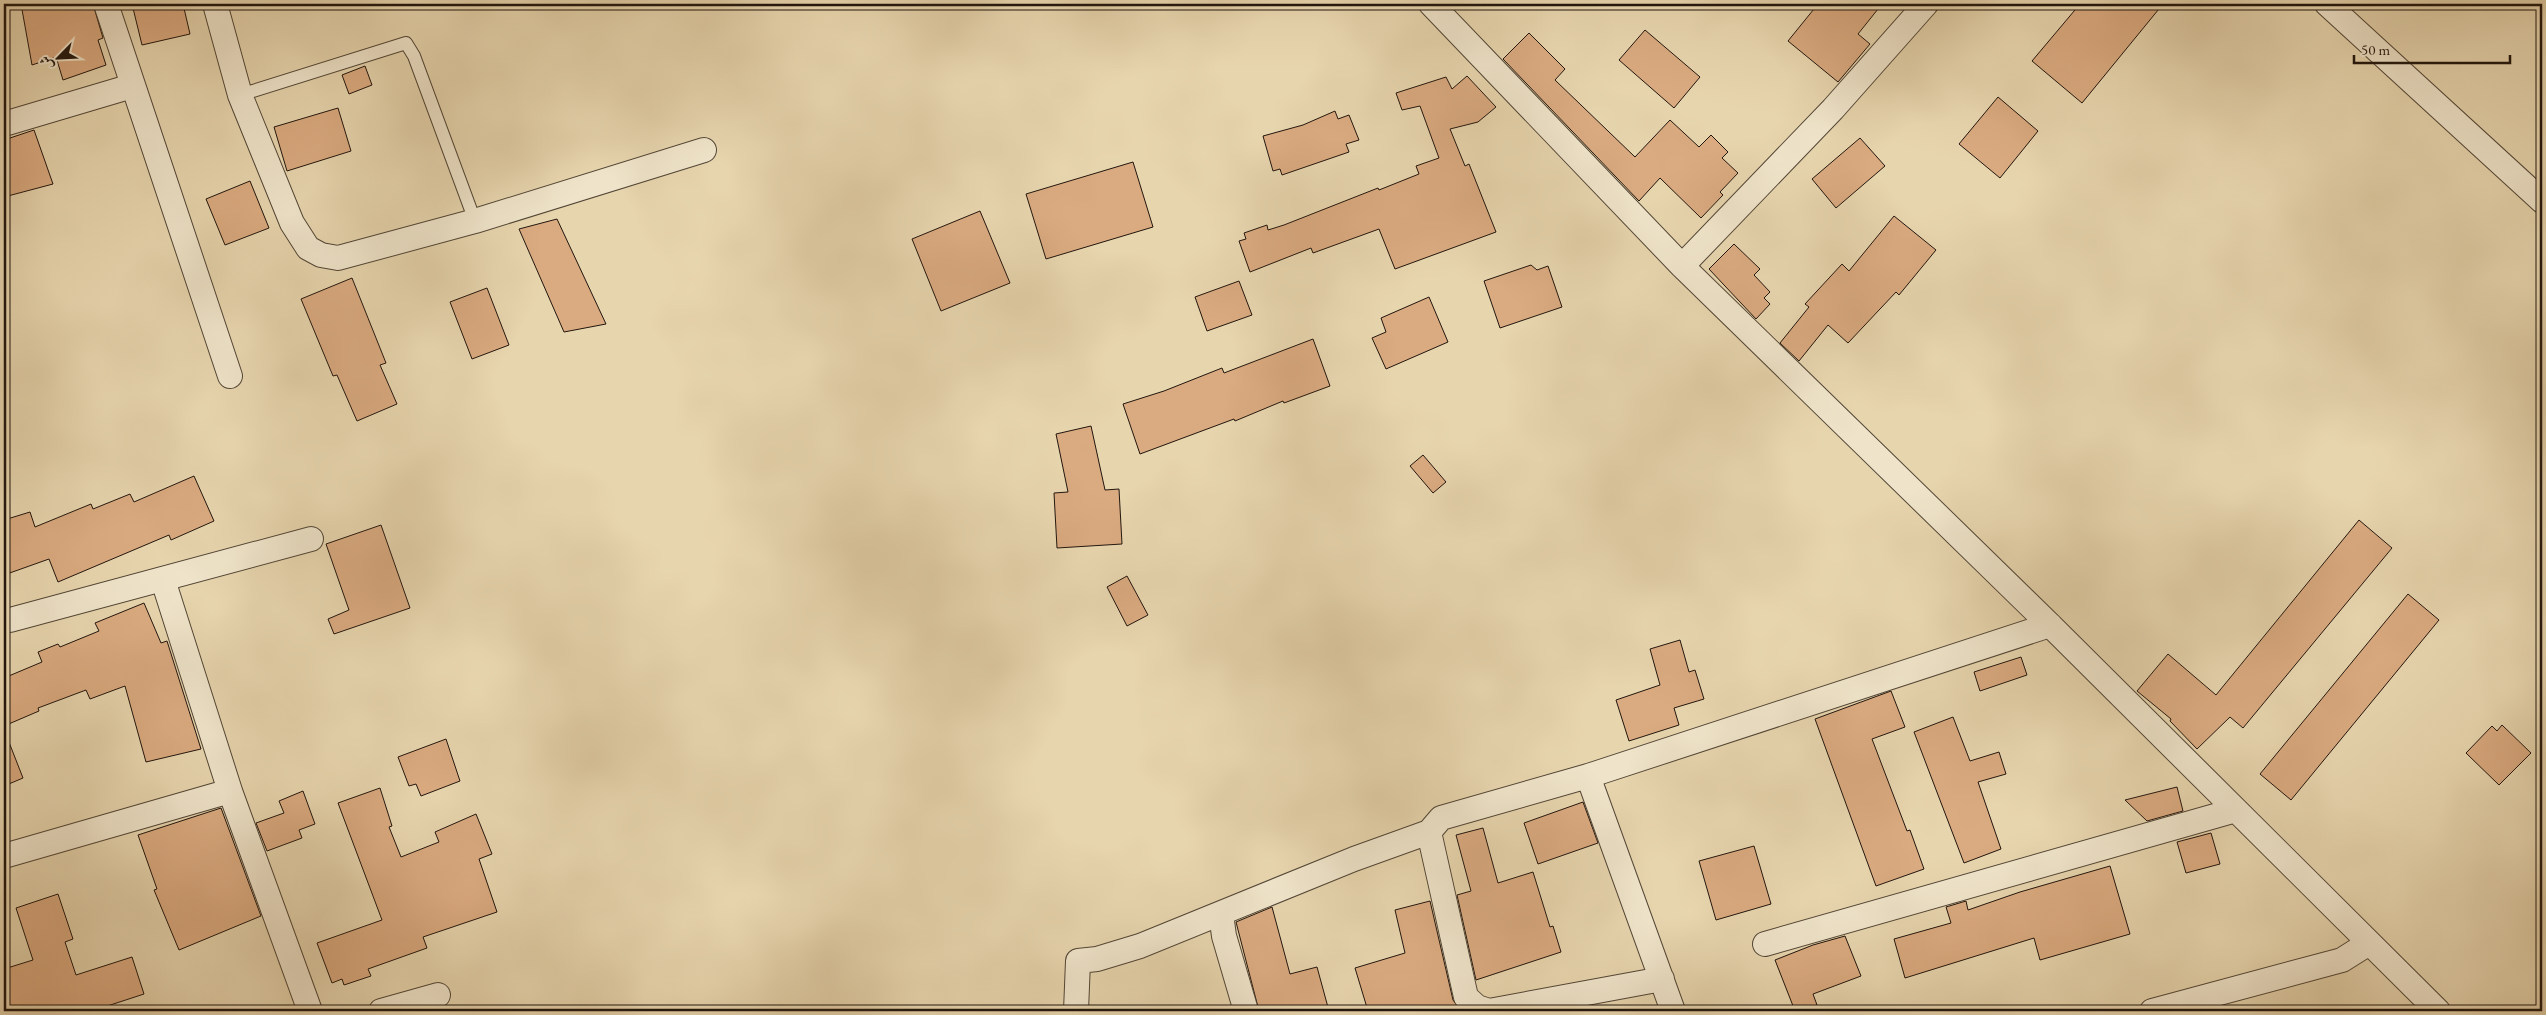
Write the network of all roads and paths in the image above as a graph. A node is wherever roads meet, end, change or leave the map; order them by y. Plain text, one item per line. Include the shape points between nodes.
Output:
1 (106, 4) edge
2 (215, 4) edge
3 (1431, 4) edge
4 (1926, 4) edge
5 (2327, 4) edge
6 (132, 86) junction
7 (240, 95) junction
8 (4, 124) edge
9 (704, 150) dead end
10 (2542, 201) edge
11 (475, 221) junction
12 (1682, 266) junction
13 (230, 376) dead end
14 (311, 539) dead end
15 (163, 580) junction
16 (10, 620) dead end
17 (2050, 625) junction
18 (1588, 776) junction
19 (230, 791) junction
20 (2236, 810) junction
21 (1429, 832) junction
22 (4, 856) edge
23 (1221, 914) junction
24 (2369, 943) junction
25 (1765, 944) dead end
26 (1662, 980) junction
27 (438, 995) dead end
28 (310, 1011) edge
29 (381, 1011) edge
30 (1076, 1011) edge
31 (1246, 1011) edge
32 (1489, 1011) edge
33 (1674, 1011) edge
34 (2152, 1011) edge
35 (2438, 1011) edge

1 - 6 street
2 - 7 street
3 - 12 street
4 - 12 street via 1833,109
5 - 10 street
6 - 8 street
6 - 13 street
7 - 11 street via 292,223 308,248 321,255 338,258
7 - 11 lane via 406,43 414,56
9 - 11 street
12 - 17 street
14 - 15 street
15 - 16 street
15 - 19 street
17 - 18 street
17 - 20 street
18 - 21 street via 1440,818
18 - 26 street
19 - 22 street
19 - 28 street
20 - 24 street
20 - 25 street
21 - 23 street
21 - 32 street via 1466,997 1477,1007
23 - 30 street via 1140,946 1097,959 1078,961
23 - 31 street via 1224,936
24 - 34 street via 2342,960
24 - 35 street
26 - 32 street
26 - 33 street
27 - 29 street

